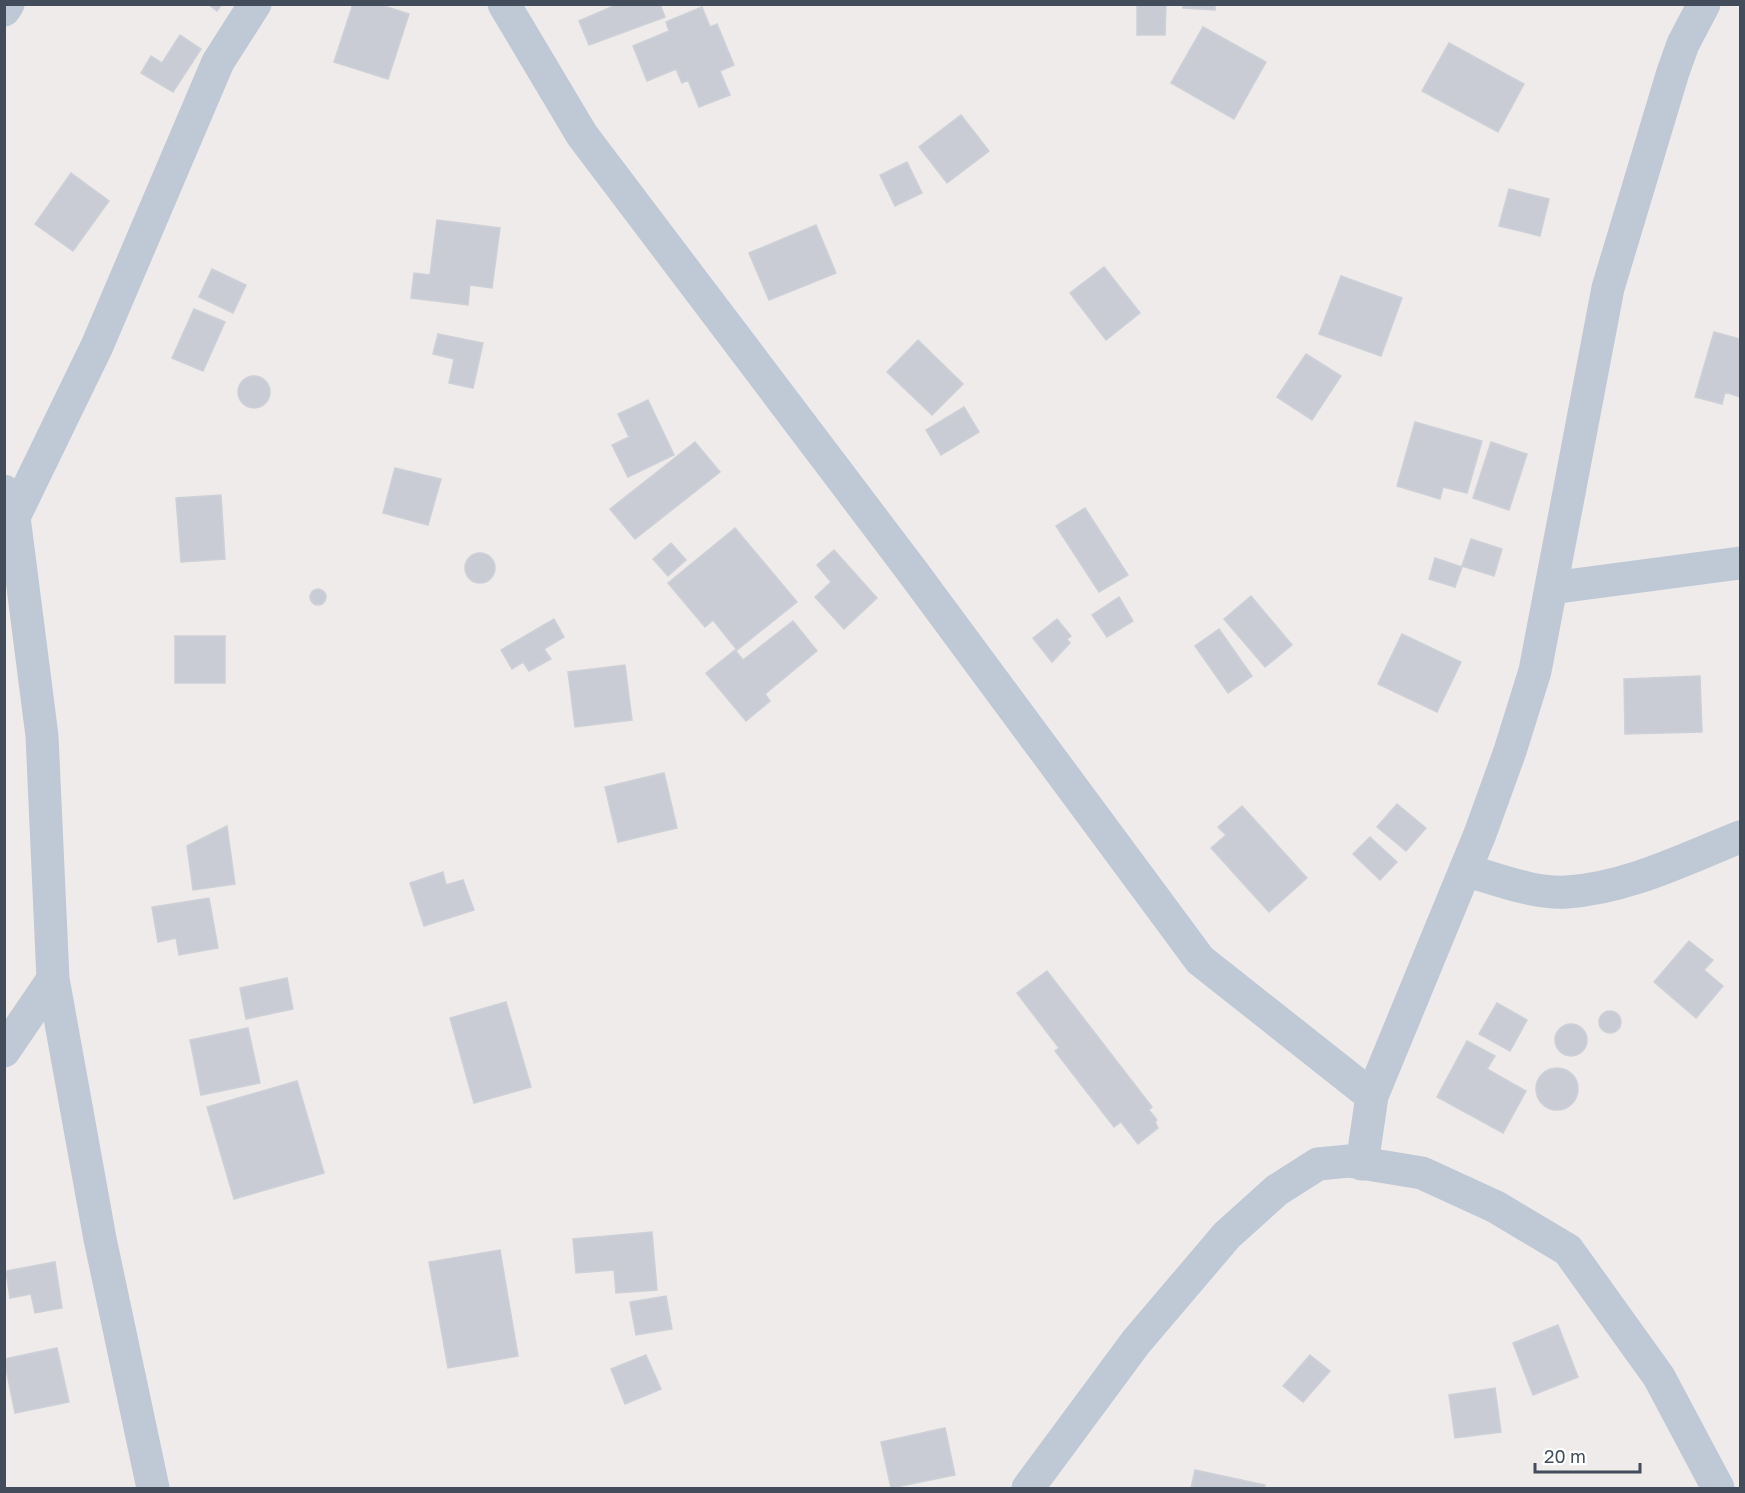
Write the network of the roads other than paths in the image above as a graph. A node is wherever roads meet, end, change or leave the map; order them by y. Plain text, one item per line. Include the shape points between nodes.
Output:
1 (8, 4) edge
2 (255, 4) edge
3 (504, 4) edge
4 (1704, 4) edge
5 (4, 10) edge
6 (8, 510) edge
7 (1740, 563) edge
8 (1551, 588) junction
9 (1740, 837) edge
10 (1465, 870) junction
11 (52, 979) junction
12 (4, 1051) edge
13 (1372, 1095) junction
14 (1362, 1164) junction
15 (153, 1488) edge
16 (1028, 1488) edge
17 (1719, 1488) edge

1 - 5 street
2 - 6 street via 218,62 97,346
3 - 13 street via 582,135 1200,960
4 - 8 street via 1676,63 1608,288
6 - 11 street via 42,736
7 - 8 street
8 - 10 street via 1535,671
9 - 10 street via 1628,882 1566,892 1522,887
10 - 13 street
11 - 12 street
11 - 15 street via 100,1239
13 - 14 street
14 - 16 street via 1318,1164 1277,1190 1227,1236 1136,1342
14 - 17 street via 1422,1173 1496,1207 1568,1250 1659,1377

